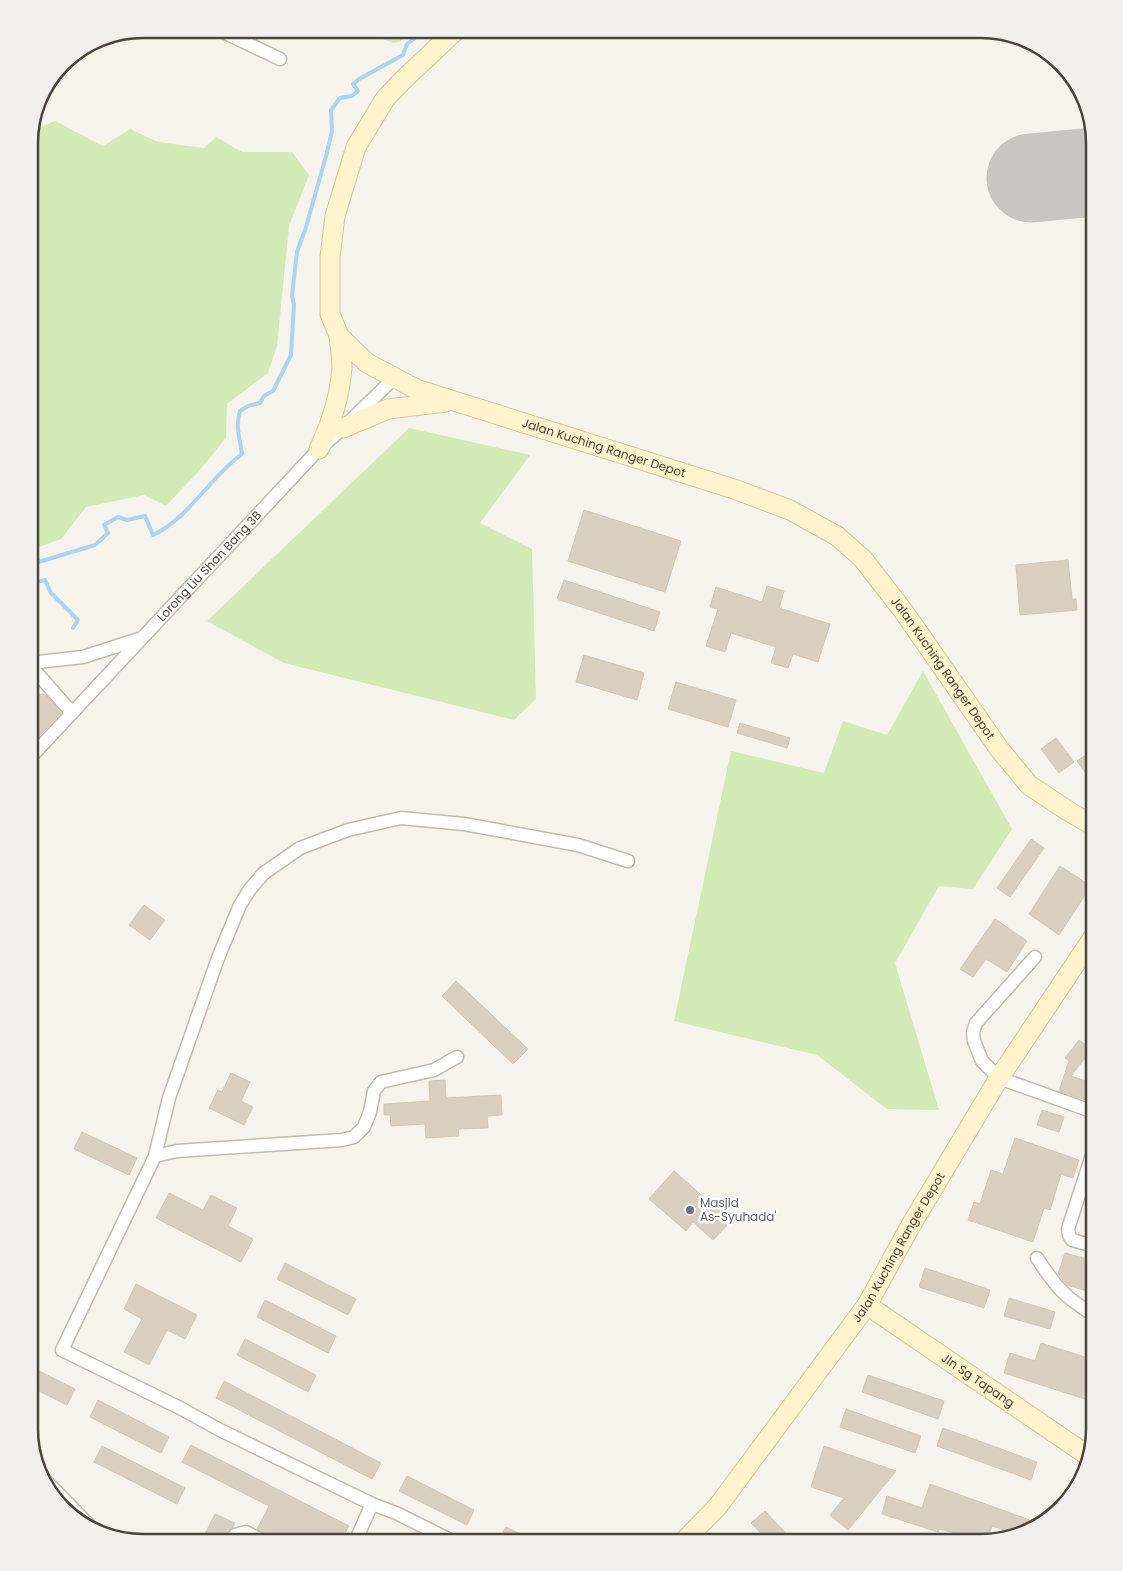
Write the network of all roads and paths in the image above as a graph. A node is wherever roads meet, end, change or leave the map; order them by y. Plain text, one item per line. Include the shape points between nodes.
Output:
1 (235, 38) edge
2 (447, 38) edge
3 (280, 60) dead end
4 (339, 336) junction
5 (394, 378) junction
6 (455, 402) junction
7 (343, 428) junction
8 (319, 449) junction
9 (141, 638) junction
10 (38, 663) edge
11 (38, 674) edge
12 (72, 713) junction
13 (38, 749) edge
14 (1086, 821) edge
15 (628, 861) dead end
16 (1086, 948) edge
17 (1035, 957) dead end
18 (457, 1057) dead end
19 (999, 1078) junction
20 (1086, 1109) edge
21 (155, 1156) junction
22 (1086, 1174) edge
23 (1086, 1244) edge
24 (1037, 1258) dead end
25 (867, 1305) junction
26 (1086, 1310) edge
27 (1083, 1452) edge
28 (372, 1504) junction
29 (359, 1533) edge
30 (437, 1533) edge
31 (691, 1534) edge

1 - 3 street
2 - 4 street, Jalan Kuching Ranger Depot via 386,99 356,147 335,216 330,257 330,314
4 - 5 street, Jalan Kuching Ranger Depot via 367,363
4 - 8 street via 342,366 339,393
5 - 6 street, Jalan Kuching Ranger Depot
5 - 7 street, Lorong Liu Shan Bang 3B
6 - 7 street via 388,409
6 - 14 street, Jalan Kuching Ranger Depot via 734,489 790,510 837,536 862,559 904,612 1000,750 1029,786
7 - 8 street, Lorong Liu Shan Bang 3B
8 - 9 street, Lorong Liu Shan Bang 3B
9 - 10 street via 83,658
9 - 12 street, Lorong Liu Shan Bang 3B
11 - 12 street
12 - 13 street, Lorong Liu Shan Bang 3B
15 - 21 street via 578,845 464,824 401,818 348,830 300,848 264,873 240,905 172,1090
16 - 19 street, Jalan Kuching Ranger Depot
17 - 19 street via 976,1023 973,1032 982,1061
18 - 21 street via 434,1070 381,1082 374,1092 364,1127 354,1137 177,1151
19 - 20 street
19 - 25 street, Jalan Kuching Ranger Depot
21 - 28 street via 62,1350
22 - 23 street via 1068,1229 1072,1240
24 - 26 street via 1059,1289
25 - 27 street, Jln Sg Tapang
25 - 31 street, Jalan Kuching Ranger Depot via 718,1506
28 - 29 street
28 - 30 street

